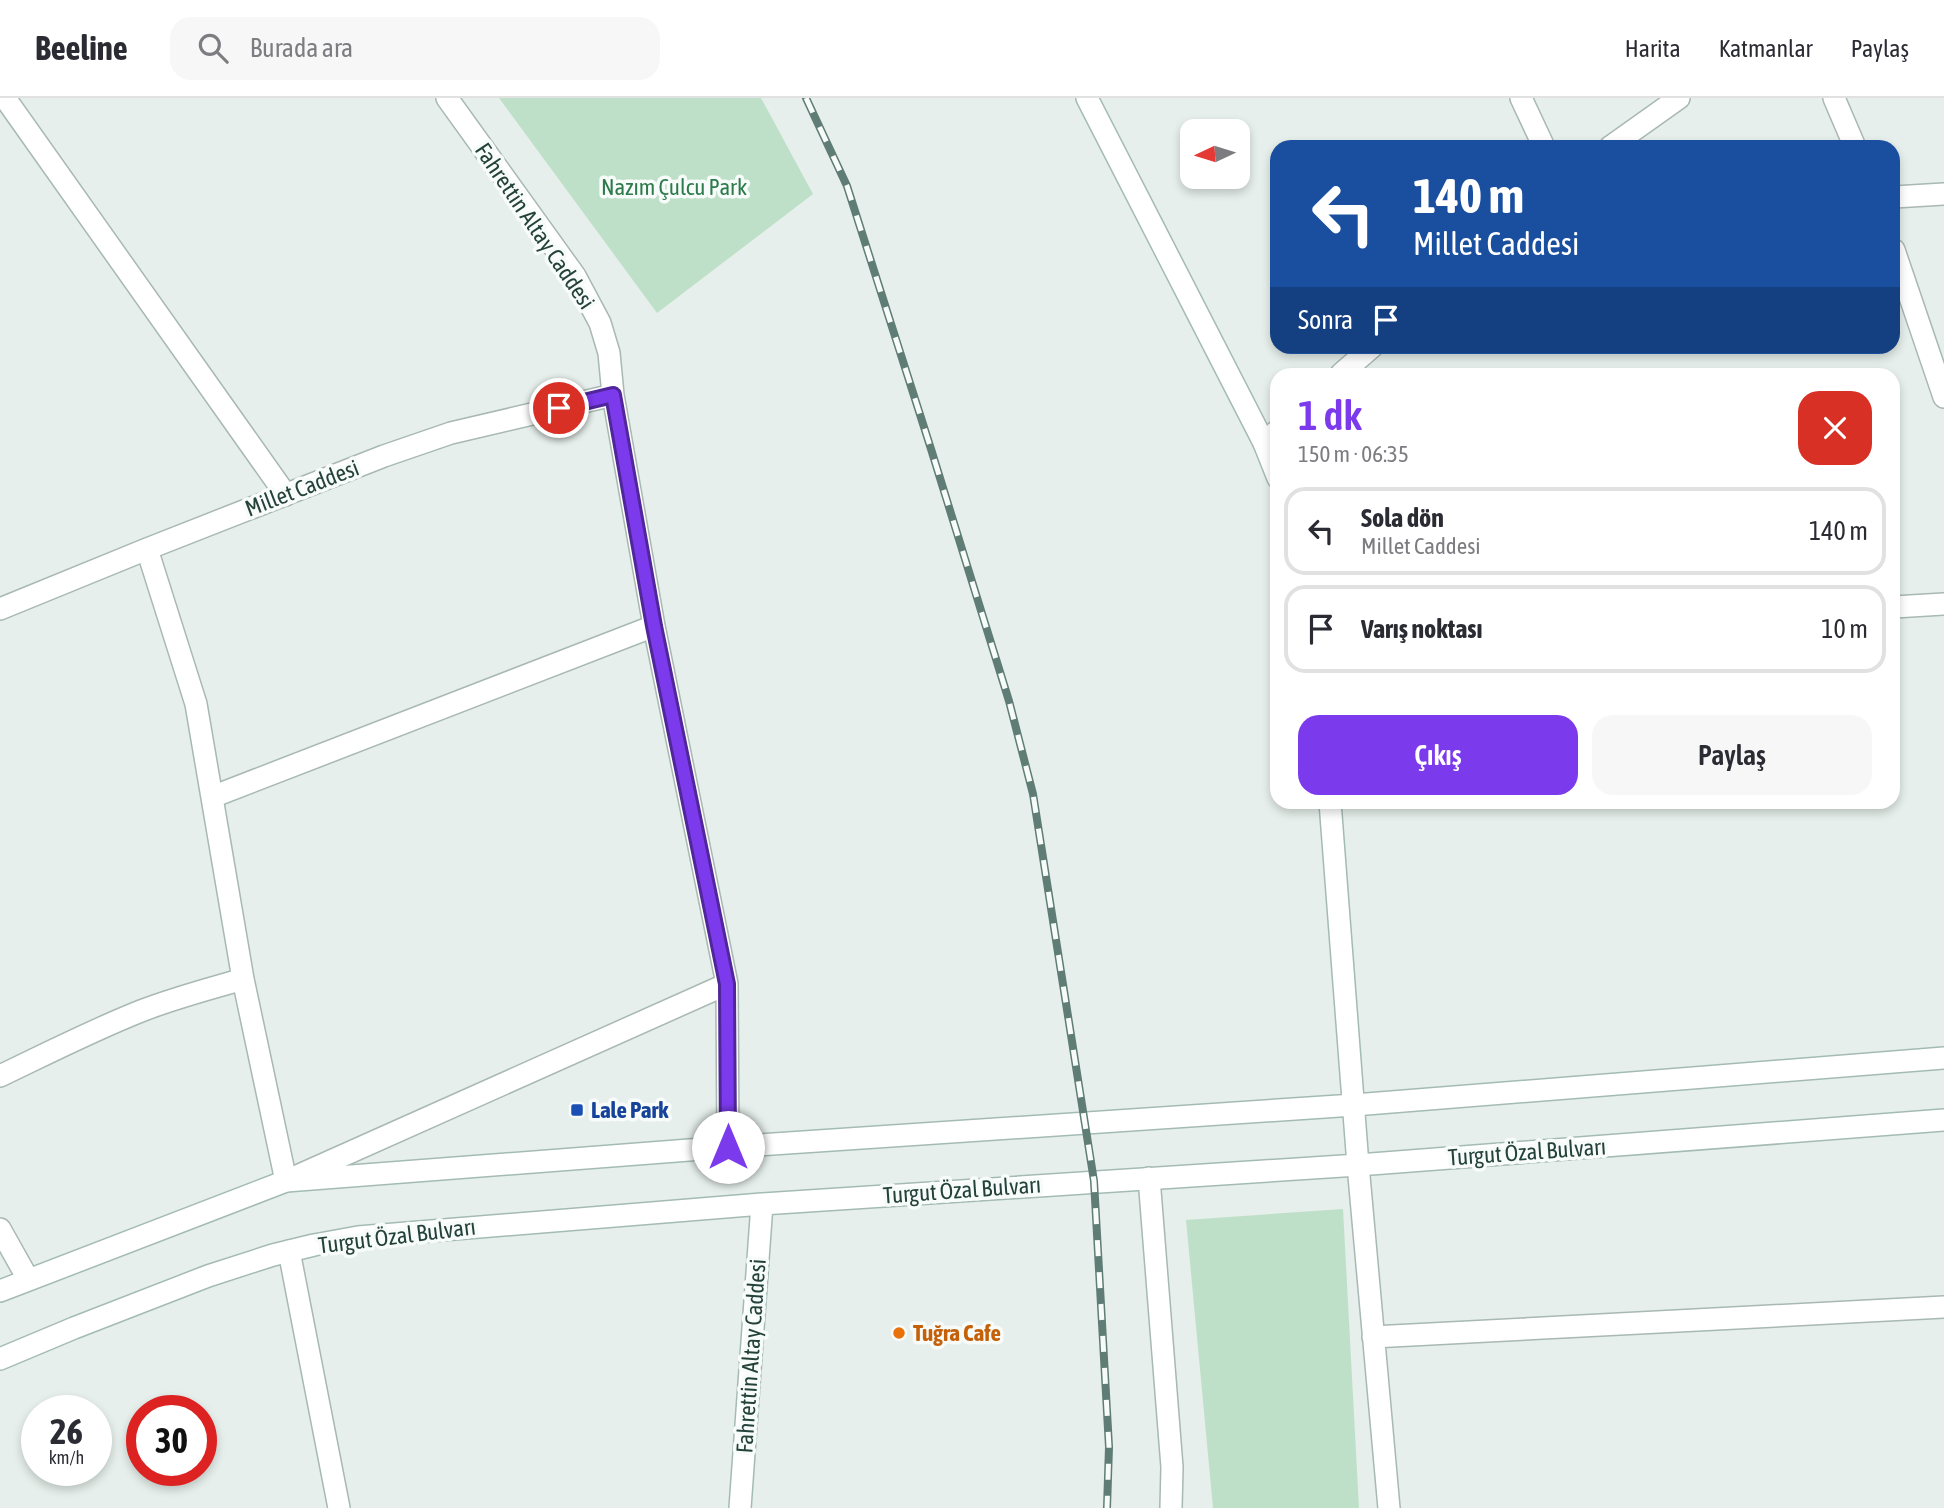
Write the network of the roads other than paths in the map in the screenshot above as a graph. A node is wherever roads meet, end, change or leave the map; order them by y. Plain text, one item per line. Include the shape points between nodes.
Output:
1 (5, 98) edge
2 (447, 98) edge
3 (1087, 98) edge
4 (1521, 98) edge
5 (1679, 98) edge
6 (1835, 98) edge
7 (1541, 140) edge
8 (1621, 140) edge
9 (1852, 140) edge
10 (1944, 194) edge
11 (1900, 197) edge
12 (1900, 268) edge
13 (1364, 354) edge
14 (1348, 368) edge
15 (613, 395) junction
16 (1944, 397) edge
17 (1270, 435) edge
18 (286, 495) junction
19 (147, 549) junction
20 (1944, 604) edge
21 (1900, 607) edge
22 (0, 609) edge
23 (654, 626) junction
24 (212, 797) junction
25 (1331, 809) edge
26 (243, 979) junction
27 (727, 984) junction
28 (1944, 1058) edge
29 (0, 1076) edge
30 (1354, 1105) junction
31 (1944, 1120) edge
32 (728, 1147) junction
33 (1358, 1165) junction
34 (1149, 1178) junction
35 (286, 1181) junction
36 (762, 1204) junction
37 (0, 1229) edge
38 (289, 1251) junction
39 (27, 1279) junction
40 (0, 1291) edge
41 (1944, 1307) edge
42 (1373, 1338) junction
43 (0, 1359) edge
44 (339, 1508) edge
45 (740, 1508) edge
46 (1171, 1508) edge
47 (1389, 1508) edge

1 - 18 street
2 - 15 street, Fahrettin Altay Caddesi via 575,276 610,353
3 - 17 street
4 - 7 street
5 - 8 street
6 - 9 street
10 - 11 street
12 - 16 street
13 - 14 street
15 - 18 street, Millet Caddesi via 451,433
15 - 23 street, Fahrettin Altay Caddesi
18 - 19 street, Millet Caddesi
19 - 22 street, Millet Caddesi
19 - 24 street via 196,704
20 - 21 street
23 - 24 street
23 - 27 street, Fahrettin Altay Caddesi
24 - 26 street
25 - 30 street
26 - 29 street via 142,1011
26 - 35 street
27 - 32 street, Fahrettin Altay Caddesi
27 - 35 street
28 - 30 street
30 - 32 street
30 - 33 street
31 - 33 street, Turgut Özal Bulvarı
32 - 35 street
33 - 34 street, Turgut Özal Bulvarı
33 - 42 street
34 - 36 street, Turgut Özal Bulvarı
34 - 46 street
35 - 39 street
36 - 38 street, Turgut Özal Bulvarı via 358,1237
36 - 45 street, Fahrettin Altay Caddesi
37 - 39 street
38 - 43 street, Turgut Özal Bulvarı via 208,1276
38 - 44 street
39 - 40 street
41 - 42 street
42 - 47 street

